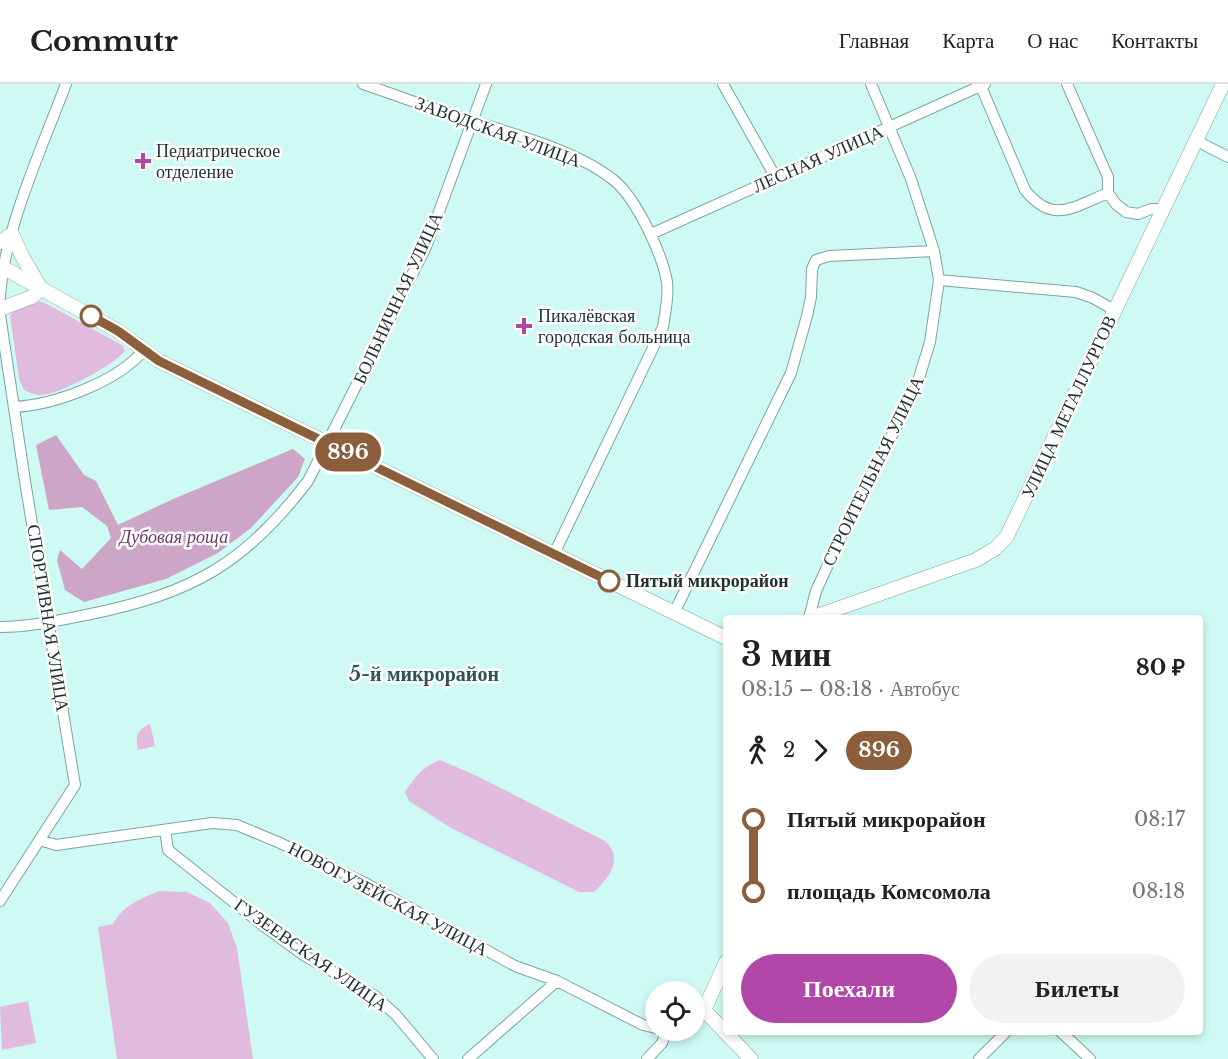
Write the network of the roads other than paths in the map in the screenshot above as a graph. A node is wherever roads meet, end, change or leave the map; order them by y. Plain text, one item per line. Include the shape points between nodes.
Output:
1 (66, 84) edge
2 (363, 84) edge
3 (486, 84) edge
4 (723, 84) edge
5 (871, 84) edge
6 (1067, 84) edge
7 (1223, 84) edge
8 (982, 85) edge
9 (473, 121) junction
10 (889, 128) junction
11 (1197, 141) junction
12 (1228, 157) edge
13 (776, 178) junction
14 (1108, 193) junction
15 (1164, 208) junction
16 (651, 234) junction
17 (6, 238) edge
18 (934, 251) junction
19 (1, 267) edge
20 (939, 280) junction
21 (41, 289) junction
22 (0, 297) edge
23 (0, 309) edge
24 (1114, 310) junction
25 (0, 315) edge
26 (143, 351) junction
27 (14, 407) junction
28 (328, 443) junction
29 (554, 554) junction
30 (674, 613) junction
31 (811, 615) edge
32 (819, 615) edge
33 (49, 622) junction
34 (0, 627) edge
35 (723, 637) edge
36 (165, 830) junction
37 (40, 840) junction
38 (0, 901) edge
39 (723, 968) edge
40 (557, 981) junction
41 (705, 1002) edge
42 (705, 1018) edge
43 (645, 1025) edge
44 (723, 1034) edge
45 (724, 1035) edge
46 (1003, 1035) edge
47 (1064, 1035) edge
48 (662, 1041) edge
49 (433, 1059) edge
50 (468, 1059) edge
51 (647, 1059) edge
52 (751, 1059) edge
53 (979, 1059) edge
54 (1090, 1059) edge

1 - 17 street
2 - 9 street, ЗАВОДСКАЯ УЛИЦА
3 - 9 street, БОЛЬНИЧНАЯ УЛИЦА
4 - 13 street
5 - 10 street, СТРОИТЕЛЬНАЯ УЛИЦА
6 - 14 street via 1108,177
7 - 11 street, УЛИЦА МЕТАЛЛУРГОВ
8 - 10 street, ЛЕСНАЯ УЛИЦА
8 - 14 street via 1032,199 1054,212
9 - 16 street, ЗАВОДСКАЯ УЛИЦА via 579,158 613,178
9 - 28 street, БОЛЬНИЧНАЯ УЛИЦА via 426,247
10 - 13 street, ЛЕСНАЯ УЛИЦА
10 - 18 street, СТРОИТЕЛЬНАЯ УЛИЦА via 911,179
11 - 12 street
11 - 15 street, УЛИЦА МЕТАЛЛУРГОВ
13 - 16 street, ЛЕСНАЯ УЛИЦА
14 - 15 street via 1126,212 1138,214
15 - 24 street, УЛИЦА МЕТАЛЛУРГОВ
16 - 29 street, ЗАВОДСКАЯ УЛИЦА via 667,282 663,327
17 - 19 street
17 - 21 street via 22,256
18 - 20 street, СТРОИТЕЛЬНАЯ УЛИЦА
18 - 30 street via 816,260 807,316 790,373
19 - 21 street
19 - 22 street
20 - 24 street via 1076,292
20 - 31 street, СТРОИТЕЛЬНАЯ УЛИЦА via 930,342 916,388 844,530 816,591
21 - 23 street via 32,297
21 - 26 street via 118,331
24 - 32 street, УЛИЦА МЕТАЛЛУРГОВ via 1013,525 996,548 976,560
25 - 27 street, СПОРТИВНАЯ УЛИЦА
26 - 27 street via 134,362 107,378 59,400
26 - 28 street
27 - 33 street, СПОРТИВНАЯ УЛИЦА
28 - 29 street
28 - 33 street, БОЛЬНИЧНАЯ УЛИЦА via 308,481 287,509 257,540 214,572 137,604
29 - 30 street
30 - 35 street
33 - 34 street, БОЛЬНИЧНАЯ УЛИЦА
33 - 37 street, СПОРТИВНАЯ УЛИЦА via 75,785
36 - 37 street, НОВОГУЗЕЙСКАЯ УЛИЦА via 56,845
36 - 40 street, НОВОГУЗЕЙСКАЯ УЛИЦА via 213,823 237,825 365,883 515,966
36 - 49 street, ГУЗЕЕВСКАЯ УЛИЦА via 168,850 303,954 375,996
37 - 38 street, СПОРТИВНАЯ УЛИЦА
39 - 41 street
40 - 43 street, НОВОГУЗЕЙСКАЯ УЛИЦА
40 - 50 street
42 - 44 street
45 - 52 street
46 - 53 street
47 - 54 street
48 - 51 street

